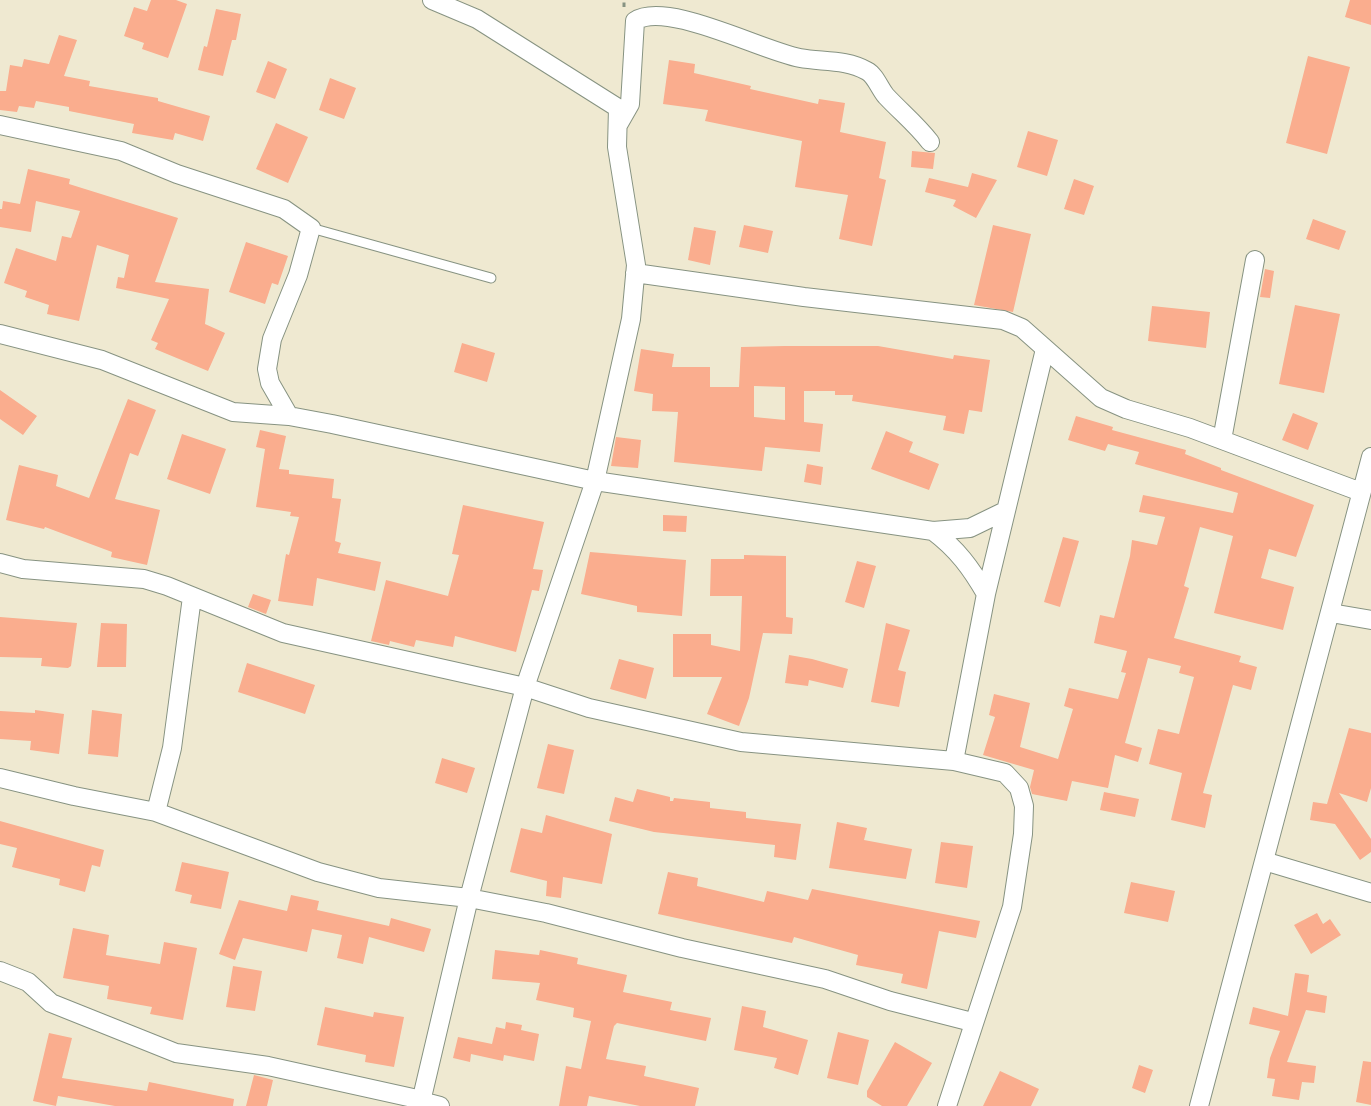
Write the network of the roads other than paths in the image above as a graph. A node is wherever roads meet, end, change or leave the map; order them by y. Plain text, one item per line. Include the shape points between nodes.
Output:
1 (432, 0) edge
2 (0, 125) edge
3 (617, 126) junction
4 (930, 142) dead end
5 (311, 228) junction
6 (1255, 260) dead end
7 (635, 273) junction
8 (491, 278) dead end
9 (0, 334) edge
10 (1045, 349) junction
11 (289, 416) junction
12 (1222, 440) junction
13 (1371, 457) edge
14 (595, 481) junction
15 (1362, 492) junction
16 (1005, 511) junction
17 (933, 531) junction
18 (0, 563) edge
19 (986, 594) junction
20 (192, 597) junction
21 (1331, 614) junction
22 (1371, 621) edge
23 (525, 687) junction
24 (954, 762) junction
25 (0, 778) edge
26 (156, 812) junction
27 (1264, 861) junction
28 (1371, 893) edge
29 (469, 898) junction
30 (0, 971) edge
31 (972, 1022) junction
32 (421, 1102) edge
33 (440, 1106) edge
34 (947, 1106) edge
35 (1199, 1106) edge

1 - 3 street via 477,19 618,108
2 - 5 street via 121,151 284,210
3 - 4 street via 630,104 634,21 644,14 661,14 715,27 798,58 842,62 869,72 885,95
3 - 7 street
5 - 8 lane
5 - 11 street via 298,275 272,339 267,369
6 - 12 street
7 - 10 street via 1003,320 1022,328
7 - 14 street via 631,319
9 - 11 street via 102,360 192,394 222,410
10 - 12 street via 1101,398
10 - 16 street
11 - 14 street
12 - 15 street
13 - 15 street
14 - 17 street
14 - 23 street
15 - 21 street
16 - 17 street via 970,528
16 - 19 street
17 - 19 street via 968,562
18 - 20 street via 23,569 144,579
19 - 24 street
20 - 23 street via 283,633
20 - 26 street via 172,748
21 - 22 street
21 - 27 street
23 - 24 street via 589,708 741,742
23 - 29 street
24 - 31 street via 1005,773 1019,788 1024,806 1012,907
25 - 26 street
26 - 29 street via 318,872 379,888
27 - 28 street
27 - 35 street
29 - 31 street via 825,979
29 - 32 street
30 - 32 street via 28,982 51,1003 176,1053 268,1066
31 - 34 street
32 - 33 street

